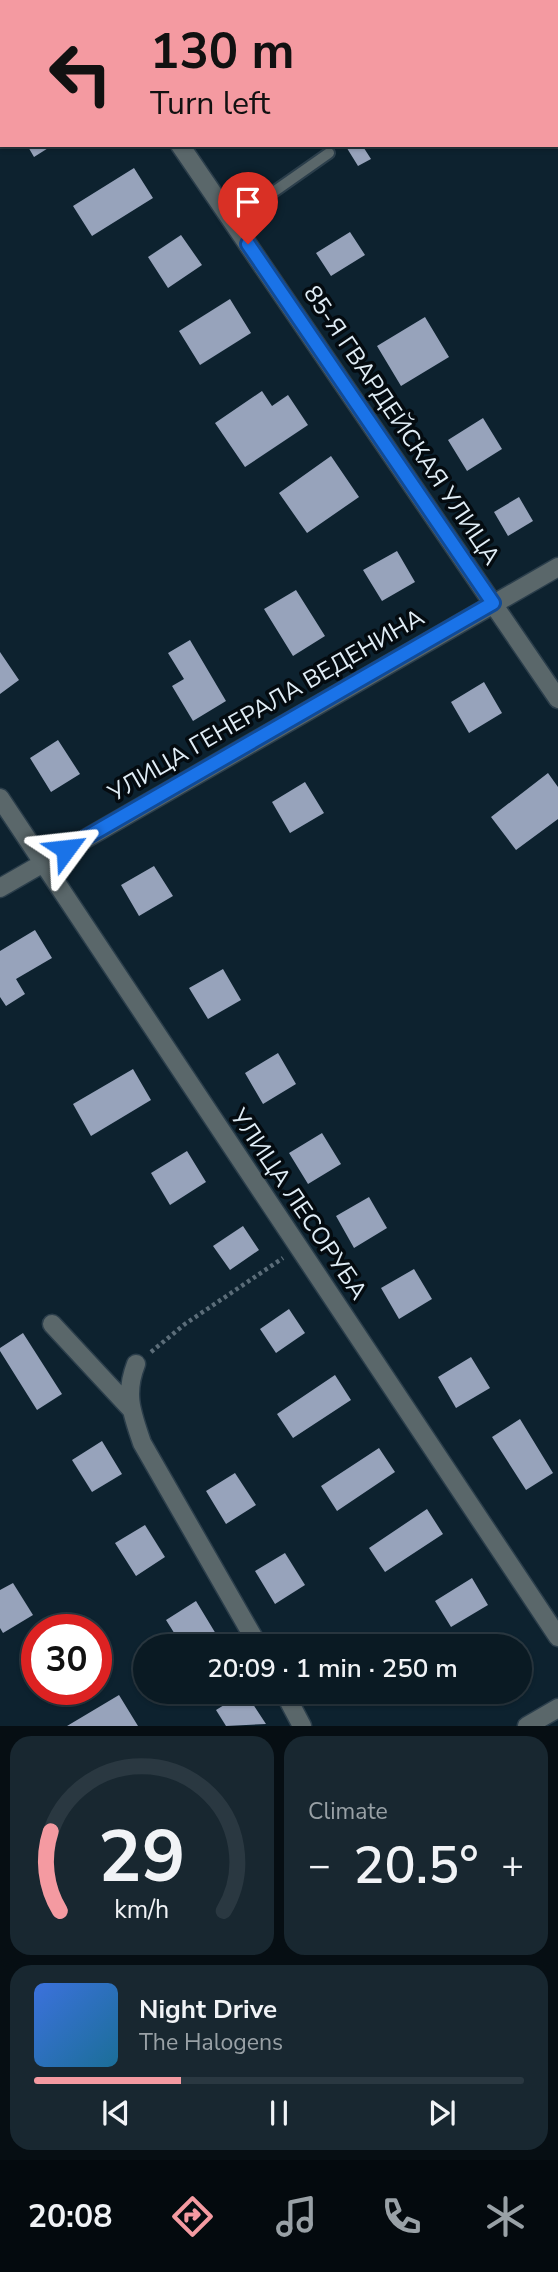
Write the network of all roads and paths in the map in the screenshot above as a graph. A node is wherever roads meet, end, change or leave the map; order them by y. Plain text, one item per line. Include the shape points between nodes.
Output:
1 (181, 147) edge
2 (329, 153) dead end
3 (232, 221) junction
4 (558, 567) edge
5 (493, 603) junction
6 (558, 699) edge
7 (0, 799) edge
8 (43, 862) junction
9 (0, 888) edge
10 (299, 1247) junction
11 (52, 1324) dead end
12 (136, 1364) joint
13 (131, 1409) junction
14 (252, 1634) edge
15 (558, 1637) edge
16 (290, 1704) edge
17 (558, 1708) edge
18 (302, 1726) edge
19 (527, 1726) edge

1 - 3 street, 85-Я ГВАРДЕЙСКАЯ УЛИЦА
2 - 3 lane
3 - 5 street, 85-Я ГВАРДЕЙСКАЯ УЛИЦА
4 - 5 street, УЛИЦА ГЕНЕРАЛА ВЕДЕНИНА
5 - 6 street, 85-Я ГВАРДЕЙСКАЯ УЛИЦА
5 - 8 street, УЛИЦА ГЕНЕРАЛА ВЕДЕНИНА
7 - 8 street, УЛИЦА ЛЕСОРУБА
8 - 9 street, УЛИЦА ГЕНЕРАЛА ВЕДЕНИНА
8 - 10 street, УЛИЦА ЛЕСОРУБА
10 - 12 path
10 - 15 street, УЛИЦА ЛЕСОРУБА
11 - 13 street
12 - 13 street via 128,1384
13 - 14 street via 142,1443
16 - 18 street
17 - 19 street

